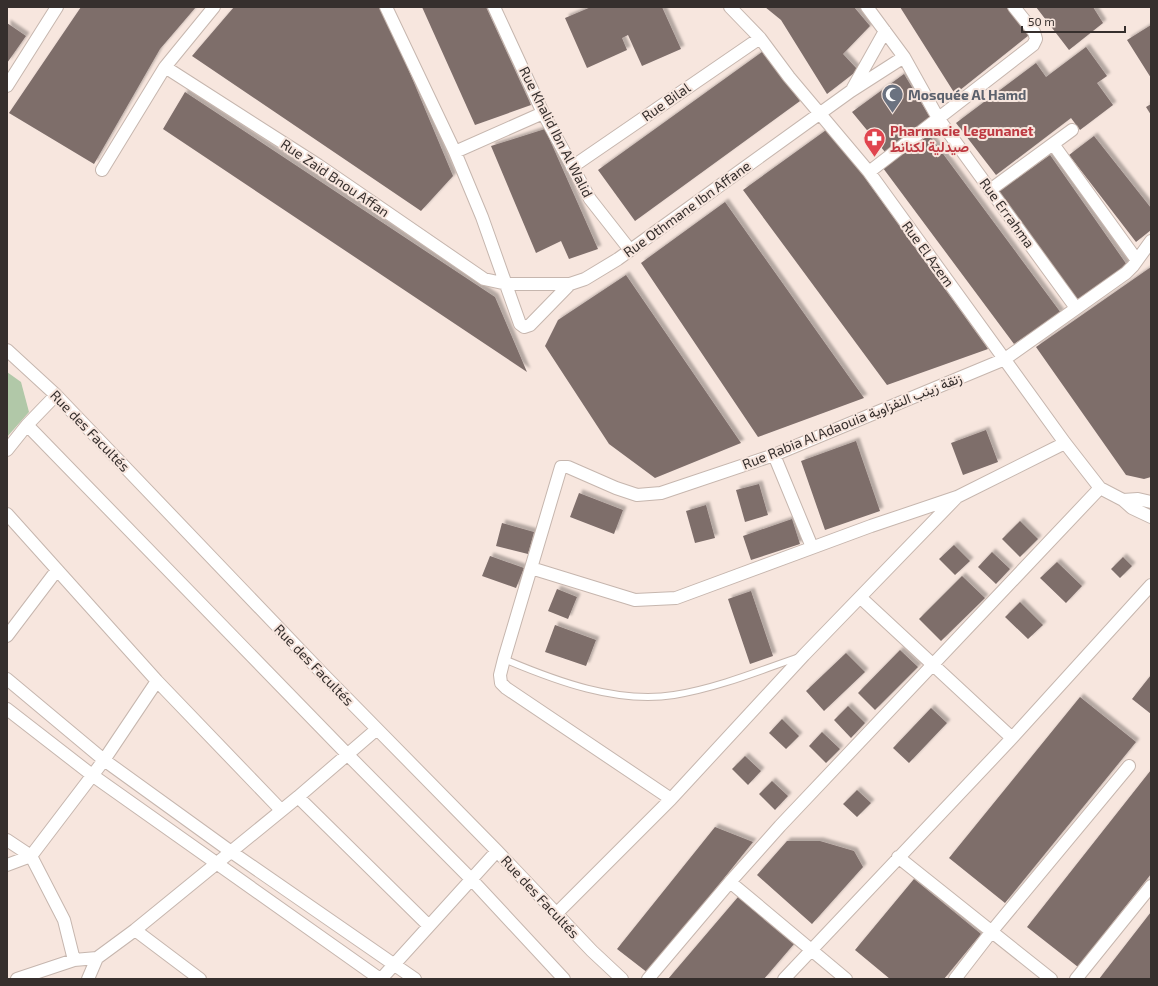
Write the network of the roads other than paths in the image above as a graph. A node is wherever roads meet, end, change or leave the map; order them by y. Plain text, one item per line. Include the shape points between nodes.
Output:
1 (57, 7) edge
2 (214, 7) edge
3 (386, 7) edge
4 (494, 7) edge
5 (730, 7) edge
6 (867, 7) edge
7 (1014, 7) edge
8 (885, 31) junction
9 (760, 38) junction
10 (904, 57) junction
11 (165, 67) junction
12 (7, 86) edge
13 (851, 91) junction
14 (543, 113) junction
15 (821, 113) junction
16 (938, 118) junction
17 (1072, 130) dead end
18 (1053, 144) junction
19 (455, 152) junction
20 (572, 167) junction
21 (102, 170) dead end
22 (869, 172) junction
23 (990, 190) junction
24 (1151, 241) edge
25 (630, 250) junction
26 (1136, 259) junction
27 (507, 284) junction
28 (570, 284) junction
29 (1076, 308) junction
30 (7, 350) edge
31 (1005, 359) junction
32 (56, 395) junction
33 (27, 426) junction
34 (1065, 443) junction
35 (7, 450) edge
36 (774, 455) junction
37 (1100, 488) junction
38 (957, 497) junction
39 (1123, 500) junction
40 (1151, 502) edge
41 (7, 514) edge
42 (1151, 517) edge
43 (812, 547) junction
44 (532, 568) junction
45 (57, 570) junction
46 (1151, 585) edge
47 (861, 598) junction
48 (7, 636) edge
49 (804, 655) junction
50 (504, 659) junction
51 (932, 664) junction
52 (7, 679) edge
53 (157, 681) junction
54 (7, 709) edge
55 (377, 729) junction
56 (1012, 738) junction
57 (347, 754) junction
58 (104, 760) junction
59 (1129, 766) dead end
60 (92, 775) junction
61 (298, 797) junction
62 (671, 799) junction
63 (281, 810) junction
64 (7, 840) edge
65 (230, 851) junction
66 (497, 852) junction
67 (31, 856) junction
68 (898, 857) junction
69 (217, 862) junction
70 (7, 864) edge
71 (472, 880) junction
72 (730, 882) junction
73 (1151, 886) edge
74 (556, 914) junction
75 (429, 926) junction
76 (135, 930) junction
77 (992, 931) junction
78 (811, 950) junction
79 (97, 958) junction
80 (74, 960) junction
81 (395, 964) junction
82 (17, 979) edge
83 (88, 979) edge
84 (200, 979) edge
85 (381, 979) edge
86 (415, 979) edge
87 (564, 979) edge
88 (622, 979) edge
89 (648, 979) edge
90 (784, 979) edge
91 (846, 979) edge
92 (955, 979) edge
93 (1051, 979) edge
94 (1076, 979) edge

1 - 12 street
2 - 11 street
3 - 19 street
4 - 14 street, Rue Khalid Ibn Al Walid
5 - 9 street, Rue El Azem
6 - 8 street, Rue Errahma
7 - 16 street via 1034,32 1036,39 1033,45
8 - 10 street, Rue Errahma
8 - 13 street, Rue Othmane Ibn Affane
9 - 15 street, Rue El Azem via 789,77
9 - 20 street, Rue Bilal
10 - 13 street, Rue Othmane Ibn Affane
10 - 16 street, Rue Errahma
11 - 21 street
11 - 27 street, Rue Zaid Bnou Affan via 318,165 466,268 484,279
13 - 15 street, Rue Othmane Ibn Affane
14 - 19 street
14 - 20 street, Rue Khalid Ibn Al Walid
15 - 22 street, Rue El Azem
15 - 25 street, Rue Othmane Ibn Affane
16 - 22 street
16 - 23 street, Rue Errahma
17 - 18 street
18 - 23 street
18 - 26 street
19 - 27 street
20 - 25 street, Rue Khalid Ibn Al Walid via 590,199
22 - 31 street, Rue El Azem
23 - 29 street, Rue Errahma
24 - 26 street, Rue Rabia Al Adaouia زنقة زينب النفزاوية
25 - 28 street, Rue Othmane Ibn Affane via 585,279
26 - 29 street, Rue Rabia Al Adaouia زنقة زينب النفزاوية via 1126,273
27 - 28 street, Rue Othmane Ibn Affane
27 - 28 street via 515,313 520,324 524,326 530,325
29 - 31 street, Rue Rabia Al Adaouia زنقة زينب النفزاوية
30 - 32 street, Rue des Facultés
31 - 34 street, Rue El Azem
31 - 36 street, Rue Rabia Al Adaouia زنقة زينب النفزاوية
32 - 33 street
32 - 55 street, Rue des Facultés
33 - 35 street
33 - 57 street
34 - 37 street, Rue El Azem
34 - 38 street
36 - 43 street
36 - 44 street, Rue Rabia Al Adaouia زنقة زينب النفزاوية via 661,493 637,495 568,467 561,467
37 - 39 street, Rue El Azem
37 - 51 street
38 - 43 street
38 - 47 street
39 - 40 street, Rue El Azem via 1138,499
39 - 42 street, Rue El Azem via 1132,508
41 - 45 street
43 - 44 street via 749,573 676,598 635,600
44 - 50 street
45 - 48 street
45 - 53 street
46 - 56 street
47 - 49 street
47 - 51 street
49 - 50 lane via 702,689 674,695 644,696 584,687 544,676
49 - 62 street
50 - 62 street via 500,675 501,683 506,688
51 - 56 street
51 - 72 street
52 - 58 street
53 - 58 street
53 - 63 street
54 - 60 street
55 - 57 street
55 - 66 street, Rue des Facultés
56 - 68 street
57 - 61 street
57 - 71 street
58 - 60 street
58 - 65 street
59 - 77 street
60 - 67 street
60 - 69 street
61 - 63 street
61 - 75 street
62 - 74 street
63 - 65 street
64 - 67 street
65 - 69 street
65 - 81 street
66 - 71 street
66 - 74 street, Rue des Facultés
67 - 70 street
67 - 80 street via 64,920
68 - 77 street
68 - 78 street
69 - 76 street
69 - 85 street
71 - 75 street
71 - 87 street
72 - 78 street
72 - 89 street
73 - 94 street
74 - 88 street, Rue des Facultés
75 - 81 street
76 - 79 street
76 - 84 street
77 - 92 street
77 - 93 street
78 - 90 street
78 - 91 street
79 - 80 street
79 - 83 street
80 - 82 street
81 - 85 street
81 - 86 street

